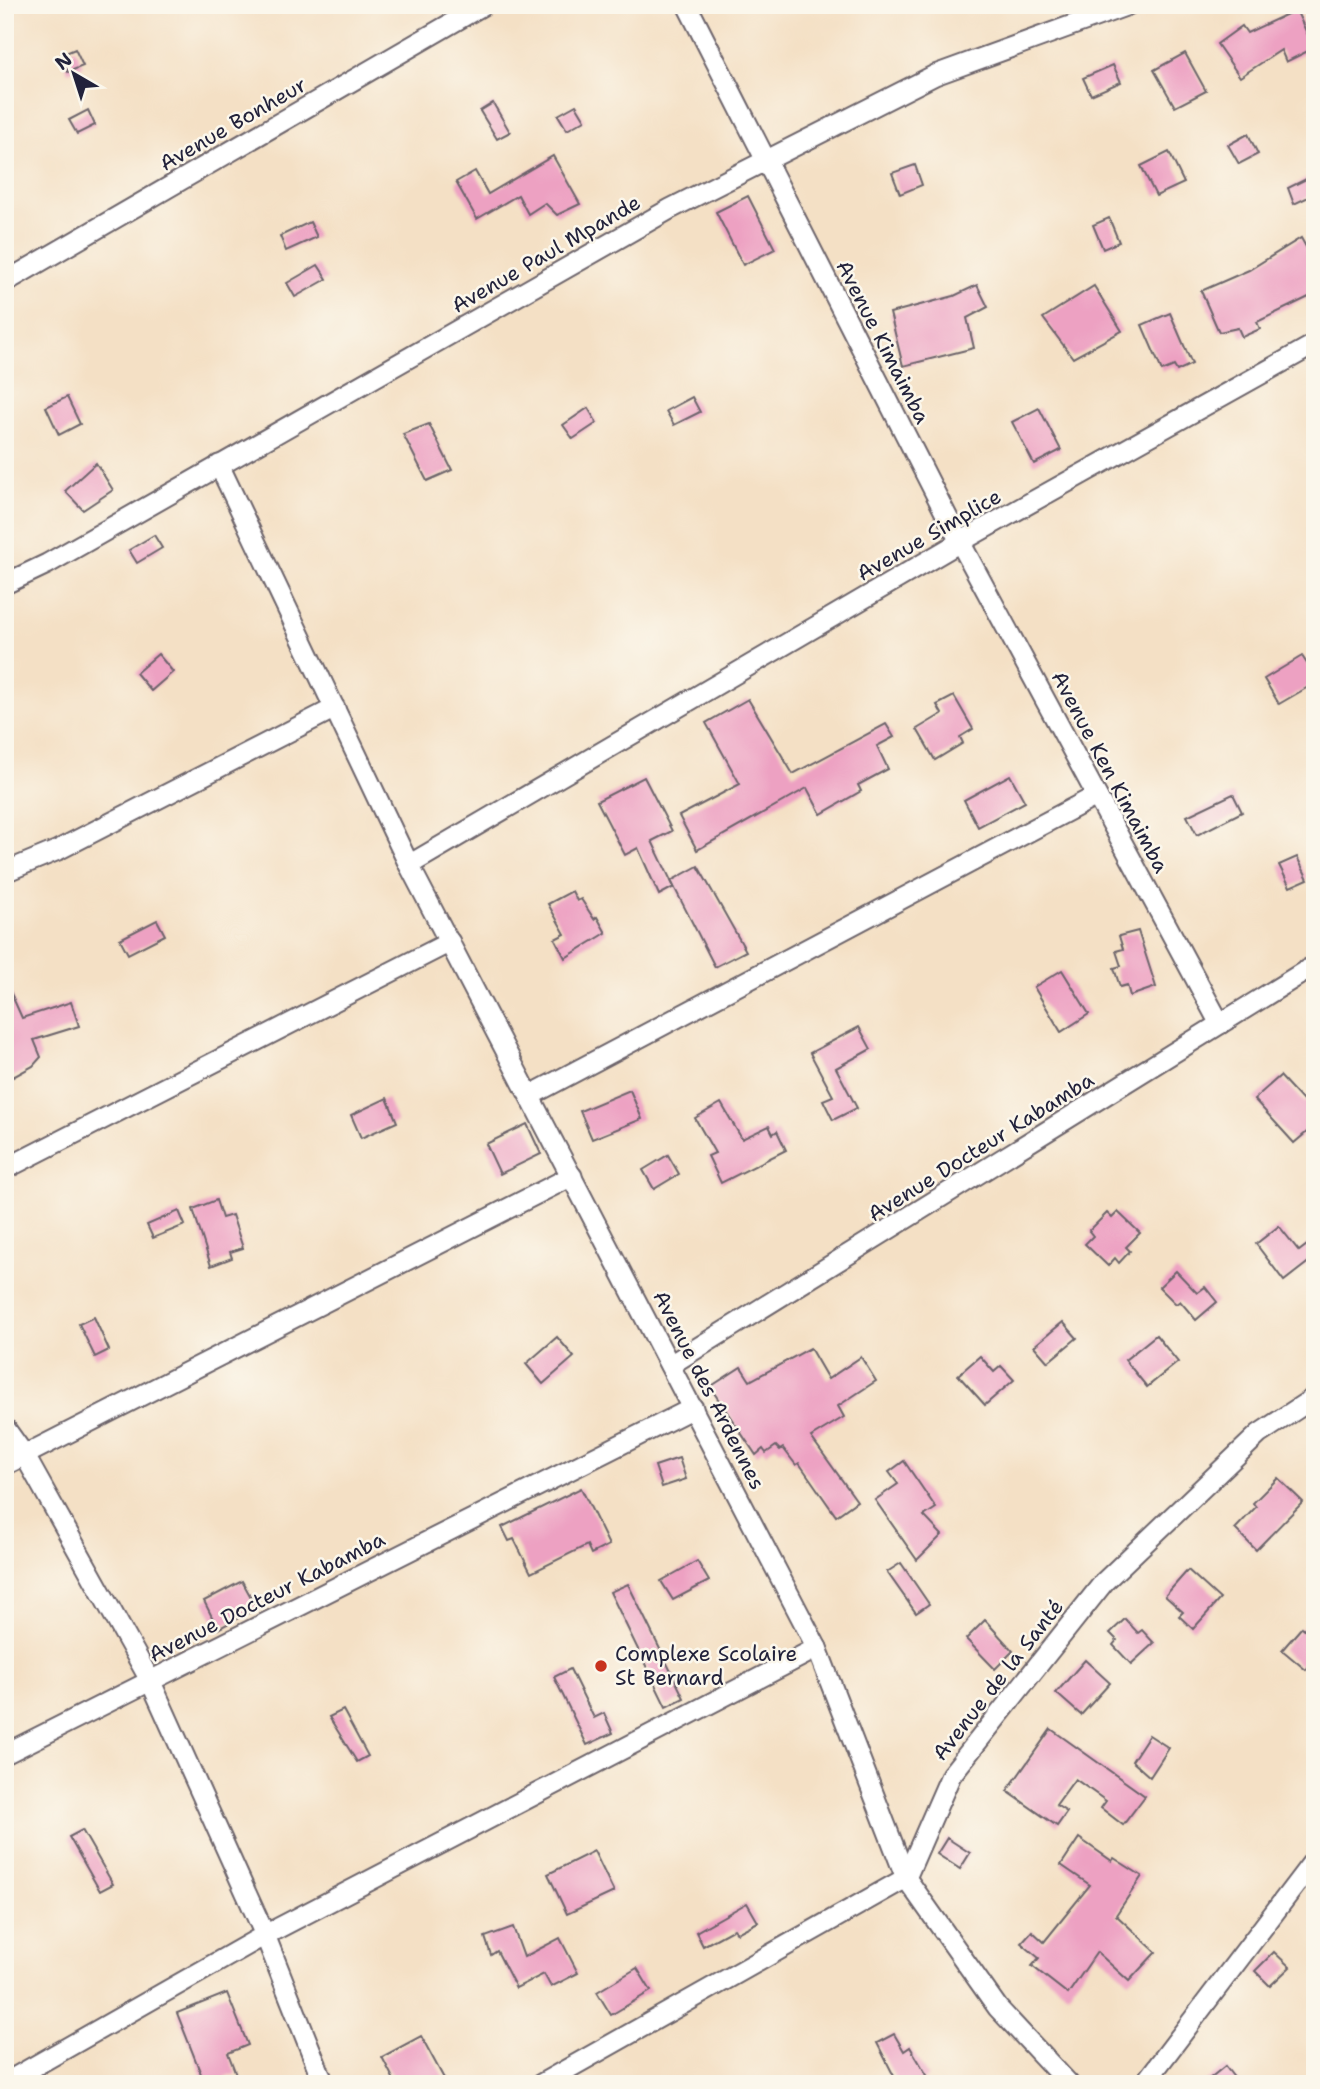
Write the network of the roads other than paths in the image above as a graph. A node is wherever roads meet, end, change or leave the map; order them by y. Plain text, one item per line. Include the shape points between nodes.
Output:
1 (483, 5) edge
2 (687, 5) edge
3 (1128, 5) edge
4 (766, 162) junction
5 (5, 282) edge
6 (1315, 344) edge
7 (219, 466) junction
8 (960, 542) junction
9 (5, 584) edge
10 (335, 708) junction
11 (1096, 796) junction
12 (409, 865) junction
13 (5, 872) edge
14 (450, 942) junction
15 (1315, 965) edge
16 (1220, 1024) junction
17 (531, 1095) junction
18 (5, 1168) edge
19 (572, 1176) junction
20 (670, 1365) junction
21 (1315, 1397) edge
22 (693, 1408) junction
23 (5, 1428) edge
24 (24, 1456) junction
25 (5, 1465) edge
26 (817, 1648) junction
27 (150, 1681) junction
28 (5, 1754) edge
29 (1315, 1859) edge
30 (906, 1878) junction
31 (265, 1935) junction
32 (1058, 2081) edge
33 (5, 2083) edge
34 (324, 2084) edge
35 (541, 2084) edge
36 (1144, 2084) edge

1 - 5 street, Avenue Bonheur
2 - 4 street, Avenue Kimaimba
3 - 4 street, Avenue Paul Mpande via 935,75
4 - 7 street, Avenue Paul Mpande via 670,209
4 - 8 street, Avenue Kimaimba
6 - 8 street, Avenue Simplice
7 - 9 street, Avenue Paul Mpande
7 - 10 street, Avenue des Ardennes
8 - 11 street, Avenue Ken Kimaimba
8 - 12 street, Avenue Simplice
10 - 12 street, Avenue des Ardennes
10 - 13 street via 58,850
11 - 16 street, Avenue Ken Kimaimba
11 - 17 street
12 - 14 street, Avenue des Ardennes
14 - 17 street, Avenue des Ardennes
14 - 18 street
15 - 16 street, Avenue Docteur Kabamba
16 - 20 street, Avenue Docteur Kabamba
17 - 19 street, Avenue des Ardennes
19 - 20 street, Avenue des Ardennes
19 - 24 street
20 - 22 street, Avenue des Ardennes
21 - 30 street, Avenue de la Santé via 1259,1434 1104,1582 951,1775
22 - 26 street, Avenue des Ardennes
22 - 27 street, Avenue Docteur Kabamba
23 - 24 street
24 - 25 street
24 - 27 street
26 - 30 street, Avenue des Ardennes
26 - 31 street
27 - 28 street
27 - 31 street, Avenue Docteur Kabamba
29 - 36 street
30 - 32 street, Avenue des Ardennes via 998,2008
30 - 35 street
31 - 33 street
31 - 34 street, Avenue Docteur Kabamba

